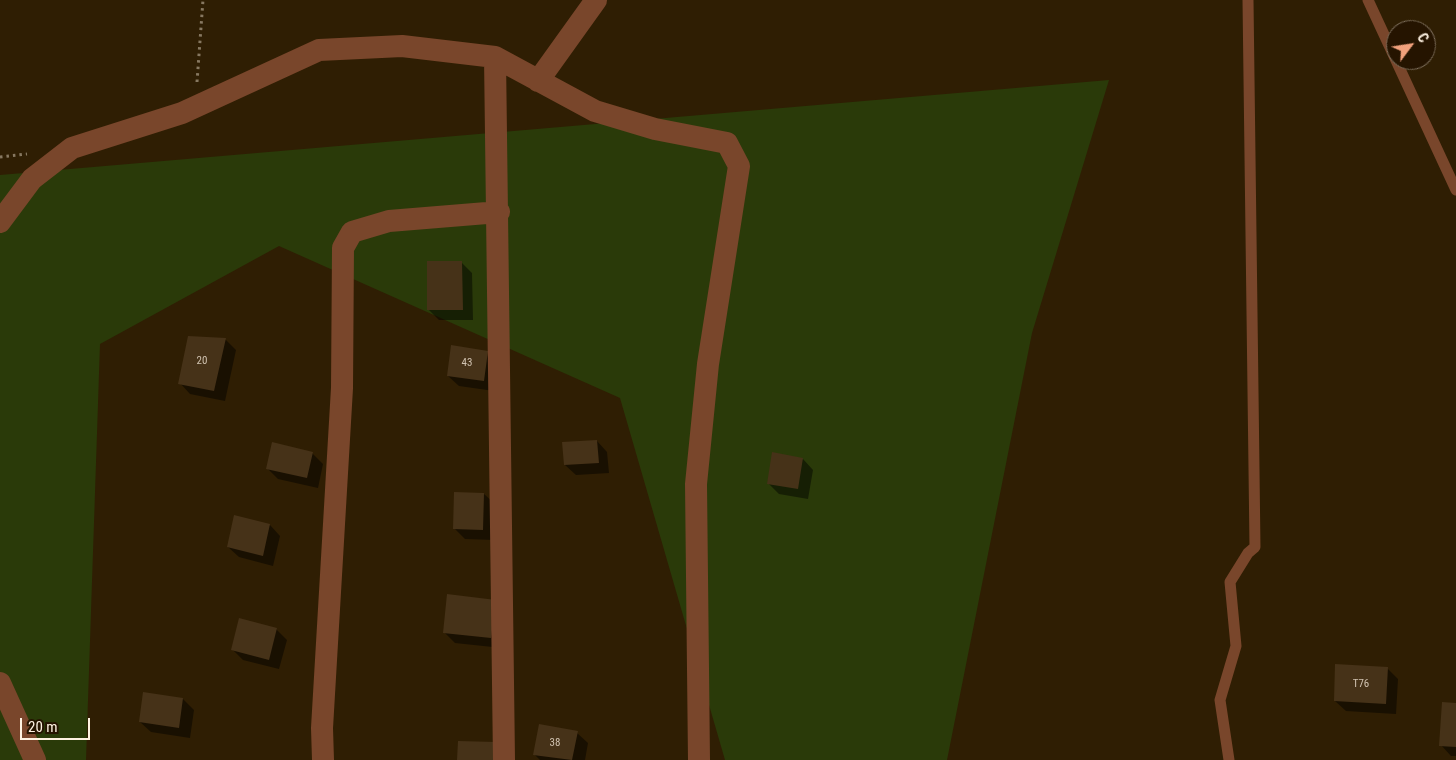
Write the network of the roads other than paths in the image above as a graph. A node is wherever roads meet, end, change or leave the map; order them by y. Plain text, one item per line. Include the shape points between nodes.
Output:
1 (596, 0) edge
2 (1248, 0) edge
3 (1368, 0) edge
4 (495, 57) junction
5 (538, 81) junction
6 (1456, 190) edge
7 (499, 212) junction
8 (0, 222) edge
9 (0, 683) edge
10 (35, 760) edge
11 (323, 760) edge
12 (504, 760) edge
13 (699, 760) edge
14 (1229, 760) edge

1 - 5 street
2 - 14 lane via 1255,547 1230,582 1236,646 1220,700
3 - 6 lane
4 - 5 street
4 - 7 street
4 - 8 street via 402,46 319,50 195,107 72,148 32,179
5 - 13 street via 594,111 654,129 727,143 739,166 708,364 696,484
7 - 11 street via 389,221 352,232 343,248 342,388 322,728
7 - 12 street
9 - 10 street

